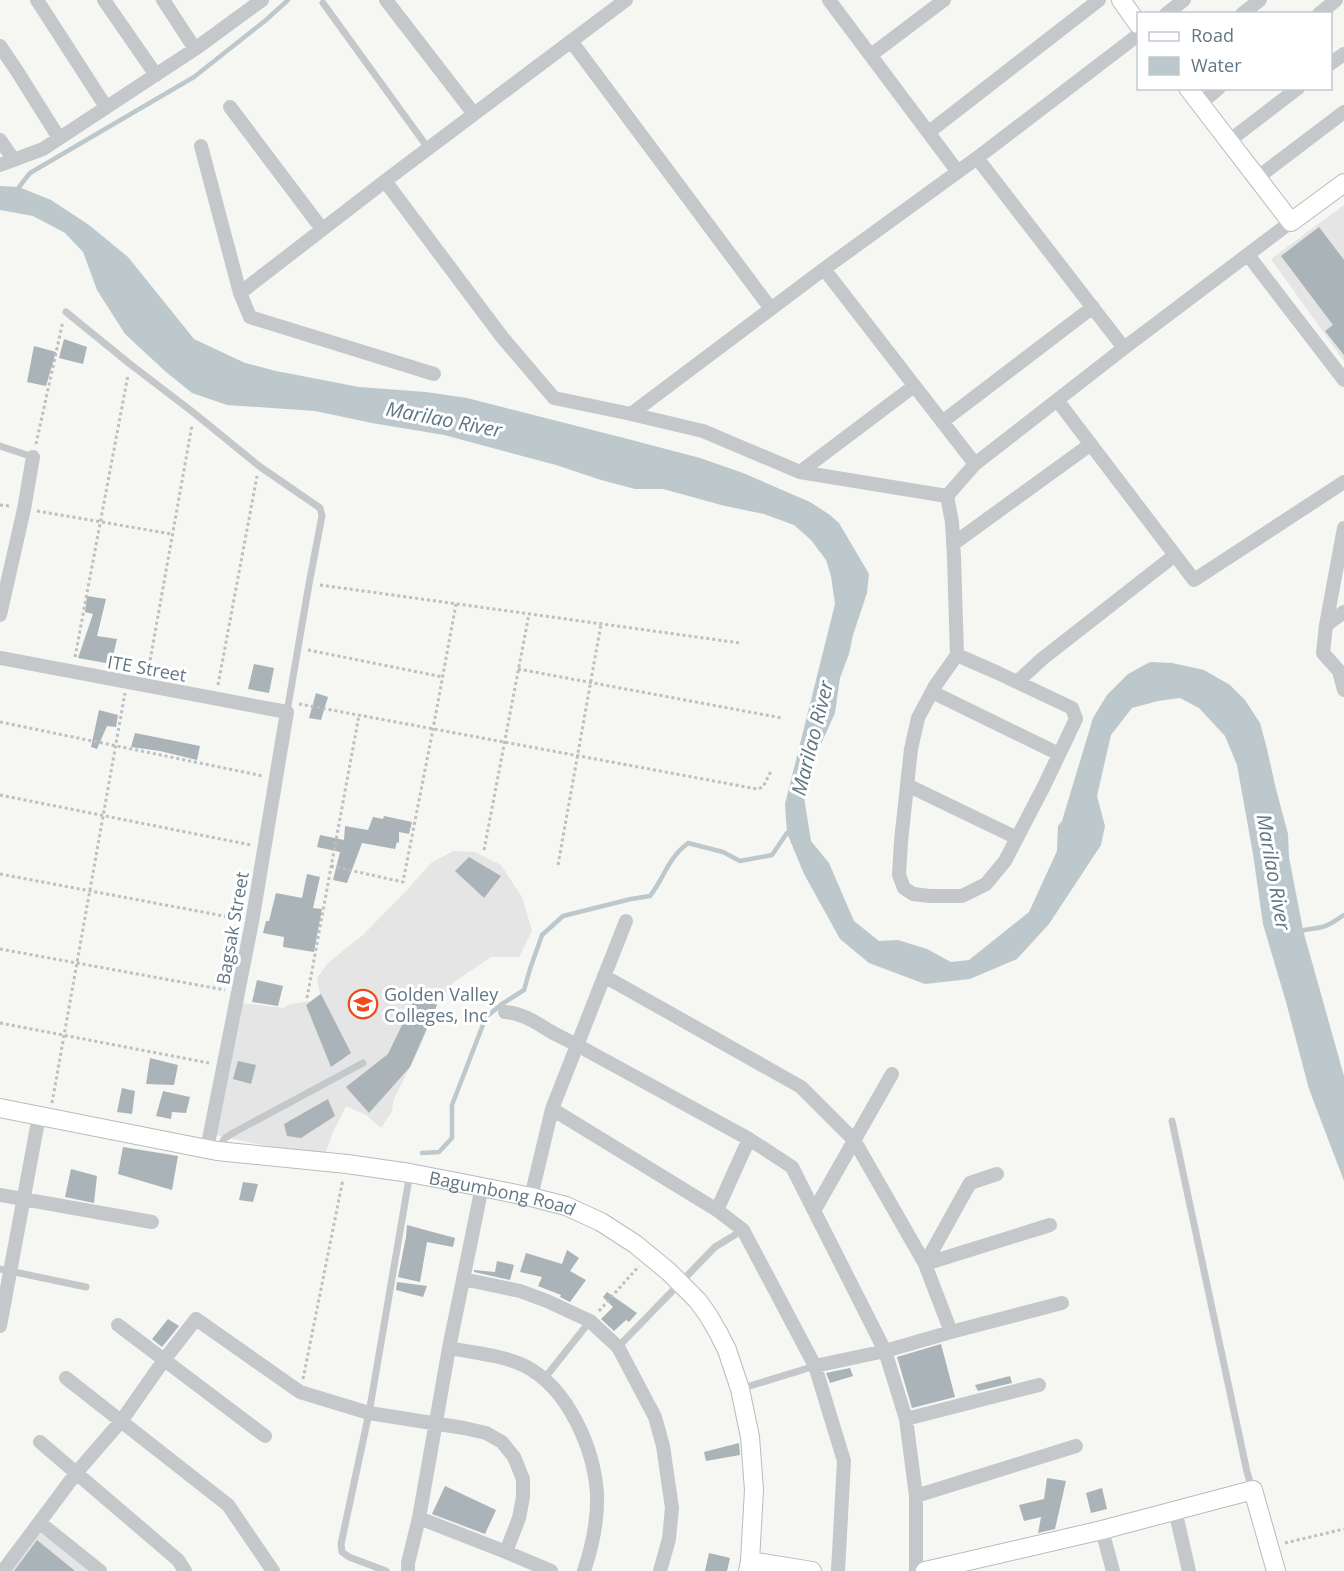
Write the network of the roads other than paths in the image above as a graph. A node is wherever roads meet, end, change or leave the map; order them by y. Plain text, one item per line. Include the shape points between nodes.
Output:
1 (37, 0) edge
2 (104, 0) edge
3 (163, 0) edge
4 (262, 0) edge
5 (386, 0) edge
6 (624, 0) edge
7 (829, 0) edge
8 (944, 0) edge
9 (1099, 0) edge
10 (1121, 0) edge
11 (1184, 0) edge
12 (1260, 0) edge
13 (1336, 0) edge
14 (324, 3) dead end
15 (1169, 12) edge
16 (1245, 12) edge
17 (1321, 12) edge
18 (1137, 23) edge
19 (1137, 35) edge
20 (571, 41) junction
21 (0, 46) edge
22 (195, 49) junction
23 (871, 55) junction
24 (156, 75) junction
25 (1190, 90) edge
26 (1218, 90) edge
27 (1295, 90) edge
28 (1200, 104) junction
29 (106, 106) junction
30 (230, 107) dead end
31 (1344, 112) edge
32 (474, 114) junction
33 (928, 132) junction
34 (59, 138) junction
35 (0, 140) edge
36 (1228, 141) junction
37 (201, 146) dead end
38 (428, 148) junction
39 (977, 158) junction
40 (7, 162) edge
41 (958, 172) junction
42 (1257, 178) junction
43 (385, 180) junction
44 (1344, 183) edge
45 (1291, 222) junction
46 (322, 230) junction
47 (1248, 255) junction
48 (824, 269) junction
49 (240, 293) junction
50 (1093, 307) junction
51 (771, 309) junction
52 (66, 312) road end
53 (1124, 348) junction
54 (434, 374) dead end
55 (1344, 380) edge
56 (914, 386) junction
57 (1057, 400) junction
58 (631, 414) junction
59 (942, 422) junction
60 (1091, 444) junction
61 (0, 446) edge
62 (33, 457) joint
63 (975, 464) junction
64 (800, 472) junction
65 (1344, 482) edge
66 (947, 496) junction
67 (1344, 528) edge
68 (953, 544) junction
69 (1175, 555) junction
70 (1344, 612) edge
71 (0, 615) edge
72 (1326, 625) junction
73 (957, 655) junction
74 (0, 658) edge
75 (1017, 682) junction
76 (1344, 690) edge
77 (932, 692) junction
78 (288, 707) junction
79 (1059, 754) junction
80 (907, 785) junction
81 (1017, 838) junction
82 (626, 921) dead end
83 (604, 976) junction
84 (504, 1012) dead end
85 (577, 1045) junction
86 (363, 1063) dead end
87 (892, 1074) dead end
88 (0, 1108) edge
89 (552, 1109) junction
90 (44, 1117) junction
91 (1172, 1121) dead end
92 (749, 1139) junction
93 (854, 1140) junction
94 (212, 1150) junction
95 (410, 1173) junction
96 (998, 1174) dead end
97 (482, 1187) junction
98 (0, 1194) edge
99 (531, 1197) junction
100 (24, 1199) junction
101 (717, 1210) junction
102 (814, 1211) junction
103 (152, 1222) dead end
104 (1050, 1225) dead end
105 (743, 1230) junction
106 (925, 1264) junction
107 (5, 1270) edge
108 (463, 1279) junction
109 (680, 1282) junction
110 (86, 1287) dead end
111 (1062, 1303) dead end
112 (590, 1321) junction
113 (118, 1325) dead end
114 (0, 1326) edge
115 (951, 1332) junction
116 (618, 1347) junction
117 (449, 1348) junction
118 (885, 1352) junction
119 (164, 1360) junction
120 (815, 1366) junction
121 (66, 1378) dead end
122 (544, 1379) junction
123 (1039, 1385) dead end
124 (740, 1389) junction
125 (369, 1413) junction
126 (906, 1419) junction
127 (122, 1420) junction
128 (436, 1424) junction
129 (265, 1436) dead end
130 (40, 1442) dead end
131 (1076, 1446) dead end
132 (77, 1472) junction
133 (1253, 1490) junction
134 (916, 1496) junction
135 (1174, 1510) junction
136 (419, 1518) junction
137 (39, 1524) junction
138 (1102, 1530) junction
139 (506, 1552) junction
140 (749, 1566) edge
141 (3, 1571) edge
142 (100, 1571) edge
143 (185, 1571) edge
144 (273, 1571) edge
145 (386, 1571) edge
146 (408, 1571) edge
147 (551, 1571) edge
148 (584, 1571) edge
149 (660, 1571) edge
150 (812, 1571) edge
151 (838, 1571) edge
152 (916, 1571) edge
153 (924, 1571) edge
154 (1113, 1571) edge
155 (1189, 1571) edge
156 (1275, 1571) edge

1 - 29 street
2 - 24 street
3 - 22 street
4 - 22 street
5 - 32 street
6 - 20 street
7 - 23 street
8 - 23 street
9 - 33 street
10 - 18 street
11 - 15 street
12 - 16 street
13 - 17 street
14 - 38 lane
19 - 39 street
20 - 32 street
20 - 51 street
21 - 34 street
22 - 24 street
23 - 33 street
24 - 29 street
25 - 28 street
26 - 28 street
27 - 36 street
28 - 36 street
29 - 34 street
30 - 46 street
31 - 42 street
32 - 38 street
33 - 41 street
34 - 40 street via 43,149
35 - 40 street
36 - 42 street
37 - 49 street
38 - 43 street
39 - 41 street
39 - 50 street
41 - 48 street
42 - 45 street
43 - 46 street
43 - 58 street via 502,337 554,398
44 - 45 street
45 - 47 street
46 - 49 street
47 - 53 street
47 - 55 street
48 - 51 street
48 - 56 street
49 - 54 street via 250,317
50 - 53 street
50 - 59 street
51 - 58 street
52 - 78 lane via 321,512
53 - 57 street
56 - 59 street
56 - 64 street
57 - 60 street
57 - 63 street
58 - 64 street via 703,431
59 - 63 street
60 - 68 street
60 - 69 street
61 - 62 lane
62 - 71 street
63 - 66 street
64 - 66 street
65 - 69 street via 1194,580
66 - 68 street
67 - 72 street
68 - 73 street
69 - 75 street
70 - 72 street
72 - 76 street via 1323,653 1340,671
73 - 75 street
73 - 77 street
74 - 78 street, ITE Street via 215,699
75 - 79 street via 1072,708 1076,719
77 - 79 street
77 - 80 street via 918,718
78 - 94 street, Bagsak Street via 223,1066
79 - 81 street
80 - 81 street
80 - 81 street via 899,875 904,888 913,894 962,896 986,884
82 - 83 street
83 - 85 street
83 - 93 street via 801,1087
84 - 85 street via 524,1016
85 - 89 street
85 - 92 street
86 - 94 lane via 233,1133
87 - 93 street
88 - 90 street, Bagumbong Road
89 - 99 street
89 - 101 street
90 - 94 street, Bagumbong Road
90 - 100 street
91 - 133 lane
92 - 101 street
92 - 102 street via 792,1167
93 - 102 street
93 - 106 street
94 - 95 street, Bagumbong Road
95 - 97 street, Bagumbong Road
95 - 125 lane
96 - 106 street via 970,1183
97 - 99 street, Bagumbong Road
97 - 108 street
98 - 100 street
99 - 109 street, Bagumbong Road via 566,1206 610,1227
100 - 103 street
100 - 107 street
101 - 105 street
102 - 118 street
104 - 106 street
105 - 109 lane via 715,1247
105 - 120 street
106 - 115 street
107 - 110 lane
107 - 114 street
108 - 112 street via 520,1291
108 - 117 street
109 - 116 lane
109 - 124 street, Bagumbong Road via 718,1332
111 - 115 street
112 - 116 street
112 - 122 lane
113 - 119 street
115 - 118 street
116 - 149 street via 655,1417 663,1446 672,1508
117 - 122 street via 502,1358 525,1366
117 - 128 street
118 - 120 street
118 - 126 street
119 - 125 street via 196,1318 300,1392
119 - 127 street
119 - 129 street
120 - 124 lane
120 - 151 street via 844,1461
121 - 127 street
122 - 148 street via 572,1414 592,1467 596,1521
123 - 126 street
124 - 140 street, Bagumbong Road via 753,1464
125 - 128 street
125 - 145 lane via 341,1544 342,1552 349,1557
126 - 134 street
127 - 132 street
127 - 144 street via 228,1505
128 - 136 street
128 - 139 street via 486,1433 502,1442 514,1457 523,1479 523,1497
130 - 132 street
131 - 134 street
132 - 137 street
132 - 143 street via 178,1560
133 - 135 street
133 - 156 street
134 - 152 street
135 - 138 street
135 - 155 street
136 - 139 street
136 - 146 street
137 - 141 street
137 - 142 street
138 - 153 street
138 - 154 street
139 - 147 street
140 - 150 street

